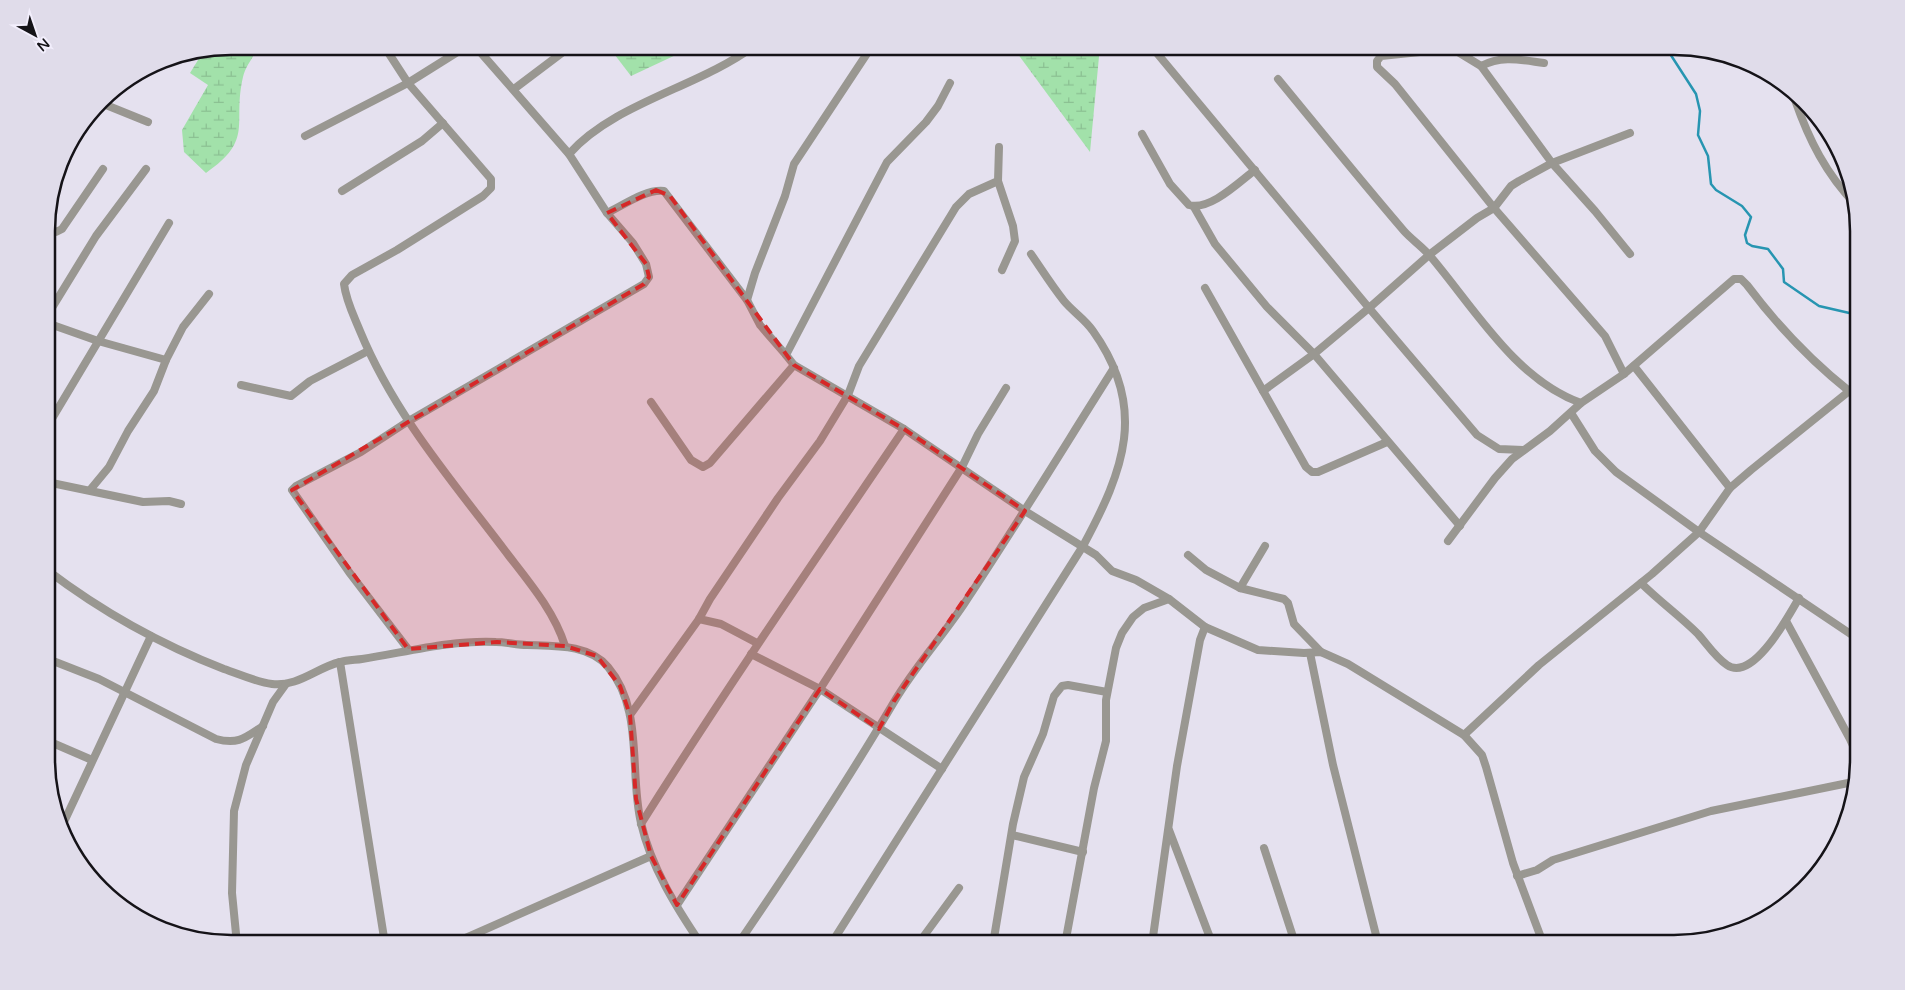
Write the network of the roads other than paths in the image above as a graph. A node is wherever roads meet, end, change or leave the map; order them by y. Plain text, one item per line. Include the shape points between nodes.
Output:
1 (390, 55) edge
2 (453, 55) edge
3 (483, 55) edge
4 (559, 55) edge
5 (739, 55) edge
6 (866, 55) edge
7 (1158, 55) edge
8 (1391, 55) edge
9 (1465, 55) edge
10 (1544, 63) dead end
11 (1481, 66) junction
12 (1278, 79) dead end
13 (408, 83) junction
14 (950, 83) dead end
15 (514, 89) junction
16 (108, 106) edge
17 (1798, 107) edge
18 (148, 122) dead end
19 (443, 123) junction
20 (1630, 133) dead end
21 (1142, 134) dead end
22 (305, 136) dead end
23 (999, 147) dead end
24 (569, 154) junction
25 (1552, 163) junction
26 (103, 168) dead end
27 (146, 169) dead end
28 (1255, 170) junction
29 (998, 181) junction
30 (1844, 187) edge
31 (342, 191) dead end
32 (1194, 207) junction
33 (1494, 208) junction
34 (607, 214) junction
35 (169, 223) dead end
36 (55, 231) edge
37 (1031, 254) dead end
38 (1630, 254) dead end
39 (1429, 255) junction
40 (1002, 270) dead end
41 (1205, 288) dead end
42 (209, 294) dead end
43 (747, 300) junction
44 (55, 303) edge
45 (1369, 308) junction
46 (55, 326) edge
47 (98, 342) junction
48 (368, 351) junction
49 (1314, 354) junction
50 (786, 355) junction
51 (166, 360) junction
52 (794, 365) junction
53 (1634, 366) junction
54 (1114, 368) junction
55 (1624, 374) junction
56 (241, 385) dead end
57 (1006, 388) dead end
58 (1263, 391) junction
59 (1849, 391) joint
60 (848, 395) junction
61 (651, 402) dead end
62 (1581, 403) junction
63 (1571, 413) junction
64 (55, 414) edge
65 (407, 422) junction
66 (904, 429) junction
67 (1387, 442) junction
68 (1523, 450) junction
69 (962, 467) junction
70 (55, 483) edge
71 (1730, 488) junction
72 (90, 490) junction
73 (181, 504) dead end
74 (1025, 511) junction
75 (1460, 526) junction
76 (1699, 532) junction
77 (1448, 541) dead end
78 (1083, 546) junction
79 (1265, 546) dead end
80 (1188, 555) dead end
81 (55, 575) edge
82 (1641, 583) junction
83 (1240, 588) junction
84 (1799, 598) junction
85 (1169, 599) junction
86 (699, 619) junction
87 (1786, 621) junction
88 (1205, 627) junction
89 (1850, 633) edge
90 (151, 636) junction
91 (757, 643) junction
92 (564, 646) junction
93 (408, 649) junction
94 (1321, 652) junction
95 (1310, 653) junction
96 (751, 654) junction
97 (55, 661) edge
98 (340, 662) junction
99 (286, 684) junction
100 (820, 689) junction
101 (124, 691) junction
102 (1107, 692) junction
103 (630, 715) junction
104 (264, 725) junction
105 (880, 729) junction
106 (1464, 735) junction
107 (1850, 739) edge
108 (55, 744) edge
109 (92, 760) junction
110 (942, 769) junction
111 (1848, 783) edge
112 (65, 819) edge
113 (641, 824) junction
114 (1168, 828) junction
115 (1012, 835) junction
116 (1264, 848) dead end
117 (1083, 852) junction
118 (651, 856) junction
119 (1517, 876) junction
120 (959, 888) dead end
121 (677, 905) junction
122 (236, 935) edge
123 (384, 935) edge
124 (472, 935) edge
125 (695, 935) edge
126 (744, 935) edge
127 (837, 935) edge
128 (925, 935) edge
129 (995, 935) edge
130 (1067, 935) edge
131 (1153, 935) edge
132 (1209, 935) edge
133 (1292, 935) edge
134 (1376, 935) edge
135 (1540, 935) edge

1 - 13 street
2 - 13 street
3 - 15 street
4 - 15 street
5 - 24 street via 610,122 579,143
6 - 43 street via 794,164
7 - 28 street
8 - 33 street via 1381,56 1377,67 1395,84
9 - 11 street
10 - 11 street via 1507,58
11 - 25 street
12 - 39 street via 1340,157
13 - 19 street
13 - 22 street
14 - 50 street via 926,122 887,162
15 - 24 street
16 - 18 street
17 - 30 street via 1817,154
19 - 31 street via 422,141
19 - 48 street via 491,179 491,188 397,250 352,275 344,284
20 - 25 street
21 - 32 street via 1170,184
23 - 29 street
24 - 34 street
25 - 33 street via 1511,186
25 - 38 street
26 - 36 street via 62,229
27 - 44 street via 96,236
28 - 32 street via 1211,202
28 - 45 street
29 - 40 street via 1015,241
29 - 60 street via 969,194 956,207 859,366
32 - 49 street via 1215,244 1266,308
33 - 39 street
33 - 55 street via 1605,336
34 - 43 street via 645,194 664,191
34 - 65 street via 633,243 646,264 649,277 644,284
35 - 47 street
37 - 54 street via 1064,302 1092,329
39 - 45 street
39 - 62 street via 1501,344 1554,392
41 - 58 street
42 - 51 street via 183,327
43 - 50 street via 760,325
45 - 49 street
45 - 68 street via 1477,434 1499,449
46 - 47 street
47 - 51 street
47 - 64 street
48 - 56 street via 310,381 291,396
48 - 65 street
49 - 58 street
49 - 67 street
50 - 52 street
51 - 72 street via 154,391 108,467
52 - 60 street
52 - 61 street via 710,463 703,467 691,460
53 - 55 street
53 - 59 street via 1734,279 1741,279 1787,335
53 - 71 street
54 - 74 street
54 - 78 street via 1124,394 1125,441 1109,494
55 - 62 street
57 - 69 street
58 - 67 street via 1306,467 1312,472
59 - 71 street
60 - 66 street
60 - 86 street
62 - 63 street
63 - 68 street
63 - 76 street via 1606,463
65 - 92 street via 525,577 555,620
65 - 93 street via 292,490
66 - 69 street
66 - 91 street
67 - 75 street
68 - 75 street via 1495,478
69 - 74 street
69 - 100 street
70 - 72 street
71 - 76 street
72 - 73 street via 143,502 169,500
74 - 78 street
74 - 105 street via 894,701
75 - 77 street
76 - 82 street
76 - 84 street
78 - 85 street via 1112,571 1136,580
78 - 110 street
79 - 83 street
80 - 83 street via 1206,570
81 - 90 street
82 - 87 street via 1728,665 1734,667 1750,663 1776,638
82 - 106 street via 1539,665
83 - 94 street via 1284,599 1294,624
84 - 87 street
84 - 89 street
85 - 88 street
85 - 102 street via 1144,608 1122,633
86 - 91 street via 721,624
86 - 103 street
87 - 107 street
88 - 95 street via 1258,650
88 - 114 street via 1200,640
90 - 99 street via 195,658 234,672 271,684
90 - 101 street
91 - 96 street
92 - 93 street via 497,642
92 - 103 street via 597,656 608,667 620,686
93 - 98 street
94 - 95 street
94 - 106 street via 1374,679
95 - 134 street via 1333,765
96 - 100 street
96 - 113 street
97 - 101 street
98 - 99 street
98 - 123 street
99 - 104 street via 273,702
100 - 105 street
100 - 121 street
101 - 104 street via 208,735 230,743 242,740
101 - 109 street
102 - 115 street via 1068,685 1057,690 1043,734 1024,777
102 - 117 street via 1106,741
103 - 113 street
104 - 122 street via 246,765 234,811 232,893
105 - 110 street
105 - 126 street
106 - 119 street via 1482,755
108 - 109 street
109 - 112 street
110 - 127 street
111 - 119 street via 1711,811 1553,860 1537,870
113 - 118 street
114 - 131 street
114 - 132 street
115 - 117 street
115 - 129 street
116 - 133 street
117 - 130 street
118 - 121 street
118 - 124 street
119 - 135 street
120 - 128 street
121 - 125 street

